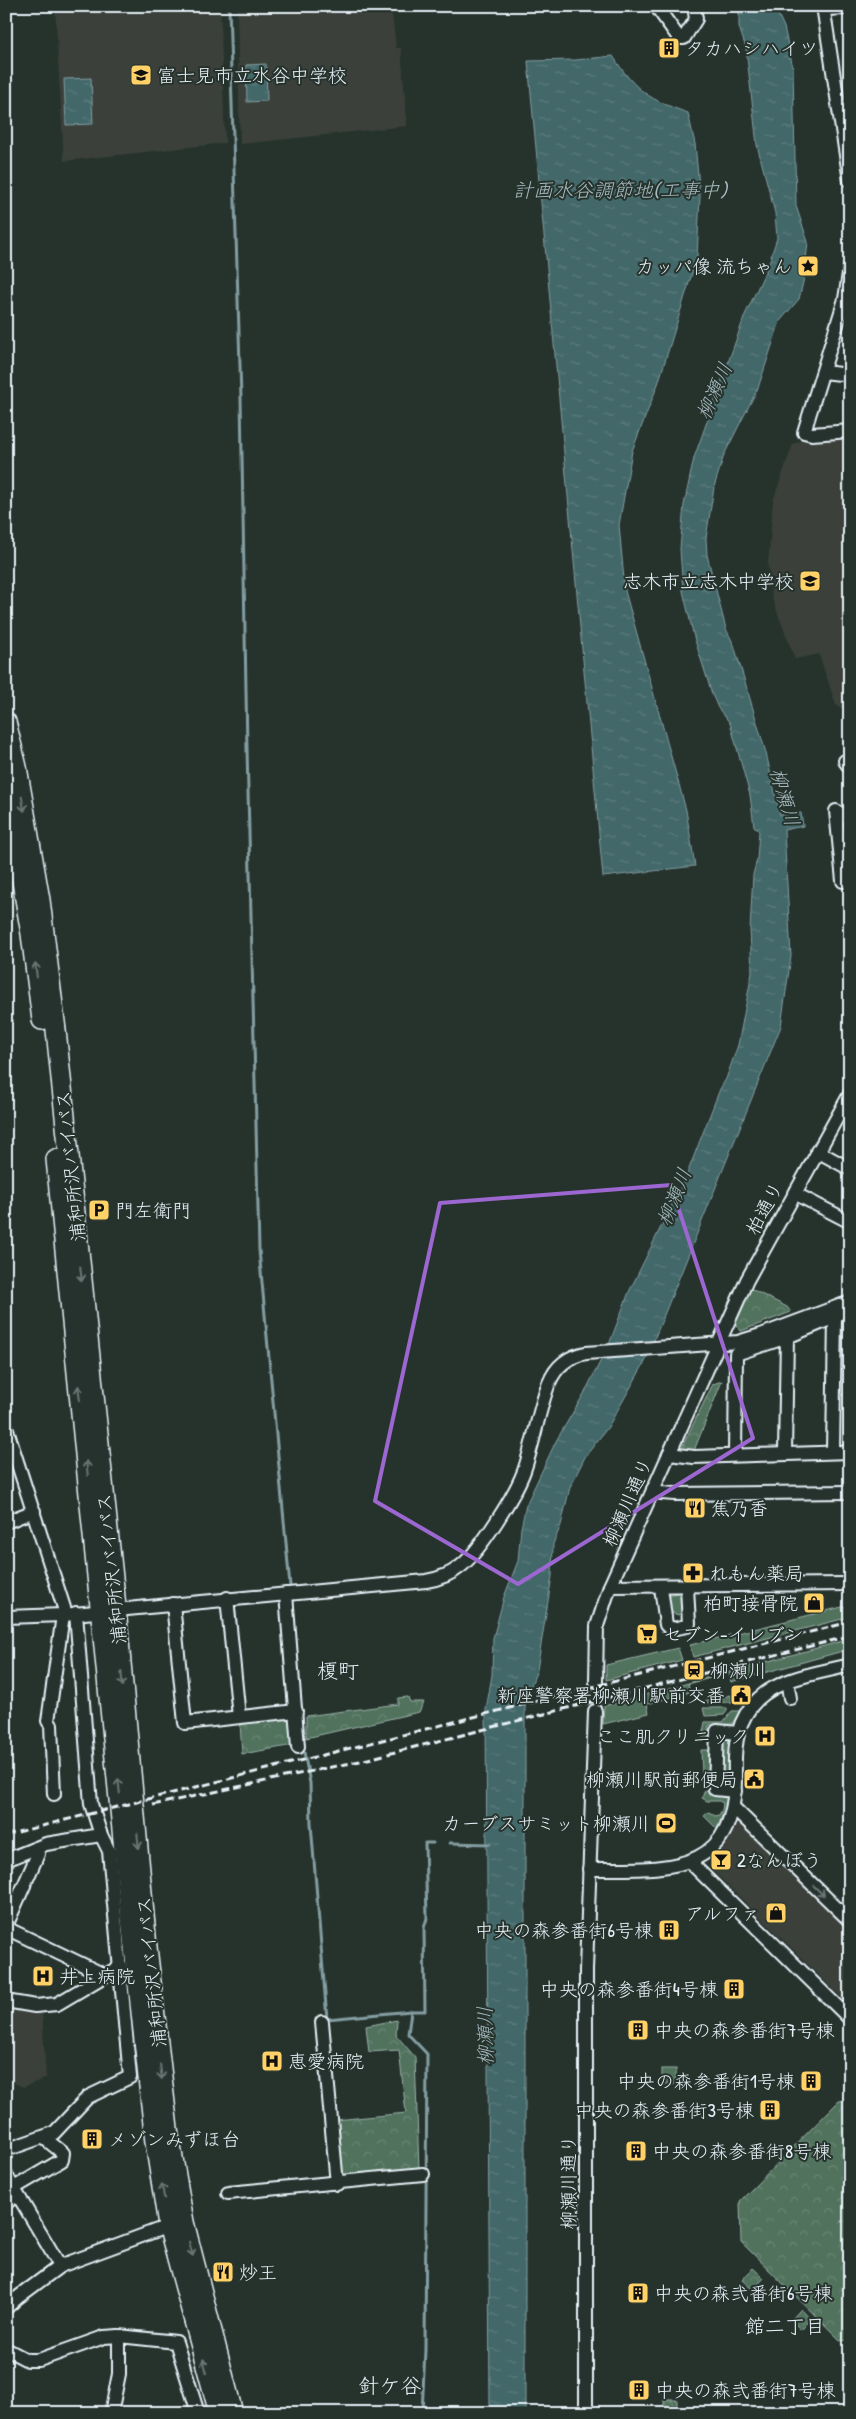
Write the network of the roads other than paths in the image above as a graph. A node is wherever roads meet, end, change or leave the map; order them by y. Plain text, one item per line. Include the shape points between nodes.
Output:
1 (656, 6) edge
2 (694, 6) edge
3 (823, 8) edge
4 (850, 8) edge
5 (850, 107) edge
6 (840, 116) junction
7 (850, 181) edge
8 (850, 267) edge
9 (847, 299) edge
10 (824, 372) junction
11 (850, 375) edge
12 (850, 431) edge
13 (6, 722) edge
14 (6, 789) edge
15 (850, 819) edge
16 (850, 876) edge
17 (850, 1094) edge
18 (816, 1151) junction
19 (850, 1169) edge
20 (794, 1193) junction
21 (850, 1222) edge
22 (846, 1304) edge
23 (835, 1317) junction
24 (787, 1337) junction
25 (719, 1344) junction
26 (6, 1427) edge
27 (10, 1449) edge
28 (833, 1451) junction
29 (785, 1452) junction
30 (850, 1452) edge
31 (669, 1454) junction
32 (735, 1455) junction
33 (653, 1489) junction
34 (850, 1492) edge
35 (34, 1511) junction
36 (6, 1522) edge
37 (850, 1584) edge
38 (610, 1586) junction
39 (661, 1587) junction
40 (687, 1587) junction
41 (286, 1594) junction
42 (227, 1598) junction
43 (173, 1604) junction
44 (108, 1610) junction
45 (68, 1614) junction
46 (6, 1617) edge
47 (850, 1665) edge
48 (596, 1682) tunnel mouth
49 (787, 1682) junction
50 (790, 1698) dead end
51 (296, 1710) junction
52 (595, 1710) tunnel mouth
53 (240, 1717) junction
54 (738, 1733) junction
55 (298, 1747) dead end
56 (735, 1792) junction
57 (54, 1794) dead end
58 (734, 1808) junction
59 (101, 1835) junction
60 (37, 1848) junction
61 (6, 1860) edge
62 (690, 1862) junction
63 (589, 1869) junction
64 (850, 1921) edge
65 (6, 1927) edge
66 (120, 1966) junction
67 (102, 1977) junction
68 (6, 2001) edge
69 (850, 2019) edge
70 (322, 2022) dead end
71 (43, 2137) junction
72 (6, 2150) edge
73 (423, 2174) dead end
74 (6, 2175) edge
75 (337, 2184) junction
76 (16, 2191) junction
77 (228, 2193) dead end
78 (6, 2203) edge
79 (176, 2224) junction
80 (60, 2266) junction
81 (6, 2308) edge
82 (119, 2336) junction
83 (6, 2349) edge
84 (111, 2413) edge
85 (198, 2413) edge
86 (219, 2413) edge
87 (233, 2413) edge
88 (586, 2413) edge

1 - 2 street via 679,38 684,38 696,19
3 - 4 street
3 - 6 street
5 - 6 street
6 - 7 street
8 - 9 street
9 - 10 street
10 - 11 street
10 - 12 street via 804,432
13 -> 44 highway, 浦和所沢バイパス via 46,939
44 -> 14 highway, 浦和所沢バイパス via 43,1026 30,926
15 - 16 street via 836,811 843,882
17 - 18 street, 柏通り
18 - 19 street
18 - 20 street, 柏通り
20 - 21 street
20 - 25 street, 柏通り via 747,1280
22 - 23 street
22 - 25 street via 761,1336
23 - 24 street
23 - 28 street
24 - 29 street
24 - 32 street via 736,1354
25 - 31 street, 柳瀬川通り
25 - 41 street via 591,1352 568,1359 551,1377 518,1483 478,1547 463,1565 447,1575 431,1580
26 - 27 street
27 - 35 street
28 - 29 street
28 - 30 street
29 - 32 street
31 - 32 street via 690,1457
31 - 33 street, 柳瀬川通り
33 - 34 street via 675,1494
33 - 38 street, 柳瀬川通り
35 - 36 street
35 - 45 street
37 - 40 street
38 - 39 street
38 - 48 street, 柳瀬川通り via 597,1626
39 - 40 street
39 - 40 street via 666,1624 672,1628 689,1624
41 - 42 street
41 - 51 street
42 - 43 street
42 - 53 street
43 - 44 street
43 - 53 street via 185,1723
44 - 45 street
44 - 79 highway, 浦和所沢バイパス via 168,2129
45 - 46 street
45 - 57 street via 48,1721 51,1726
45 - 59 street via 91,1804
47 - 49 street
49 - 50 street
49 - 54 street via 758,1698
51 - 53 street
51 - 55 street
52 - 63 street, 柳瀬川通り
54 - 56 street
54 - 56 street via 717,1732 715,1789
56 - 58 street
58 - 62 street via 719,1839
58 -> 64 street
59 - 60 street
59 - 66 street via 109,1851
60 - 61 street
60 - 65 street via 38,1854
62 - 63 street via 664,1868
62 - 69 street
63 - 88 street, 柳瀬川通り
65 - 67 street via 98,1972
66 - 67 street
66 - 71 street via 130,2077 88,2097 54,2133
67 - 68 street via 57,2004 35,2006
70 - 75 street
71 - 72 street
71 - 76 street via 63,2153 62,2160
73 - 75 street
74 - 76 street
75 - 77 street
76 - 78 street
76 - 80 street
79 - 80 street
86 -> 79 highway, 浦和所沢バイパス
79 -> 87 highway, 浦和所沢バイパス
80 - 81 street
82 - 83 street via 104,2337 39,2360 27,2360
82 - 84 street via 119,2374
82 - 85 street via 176,2342

